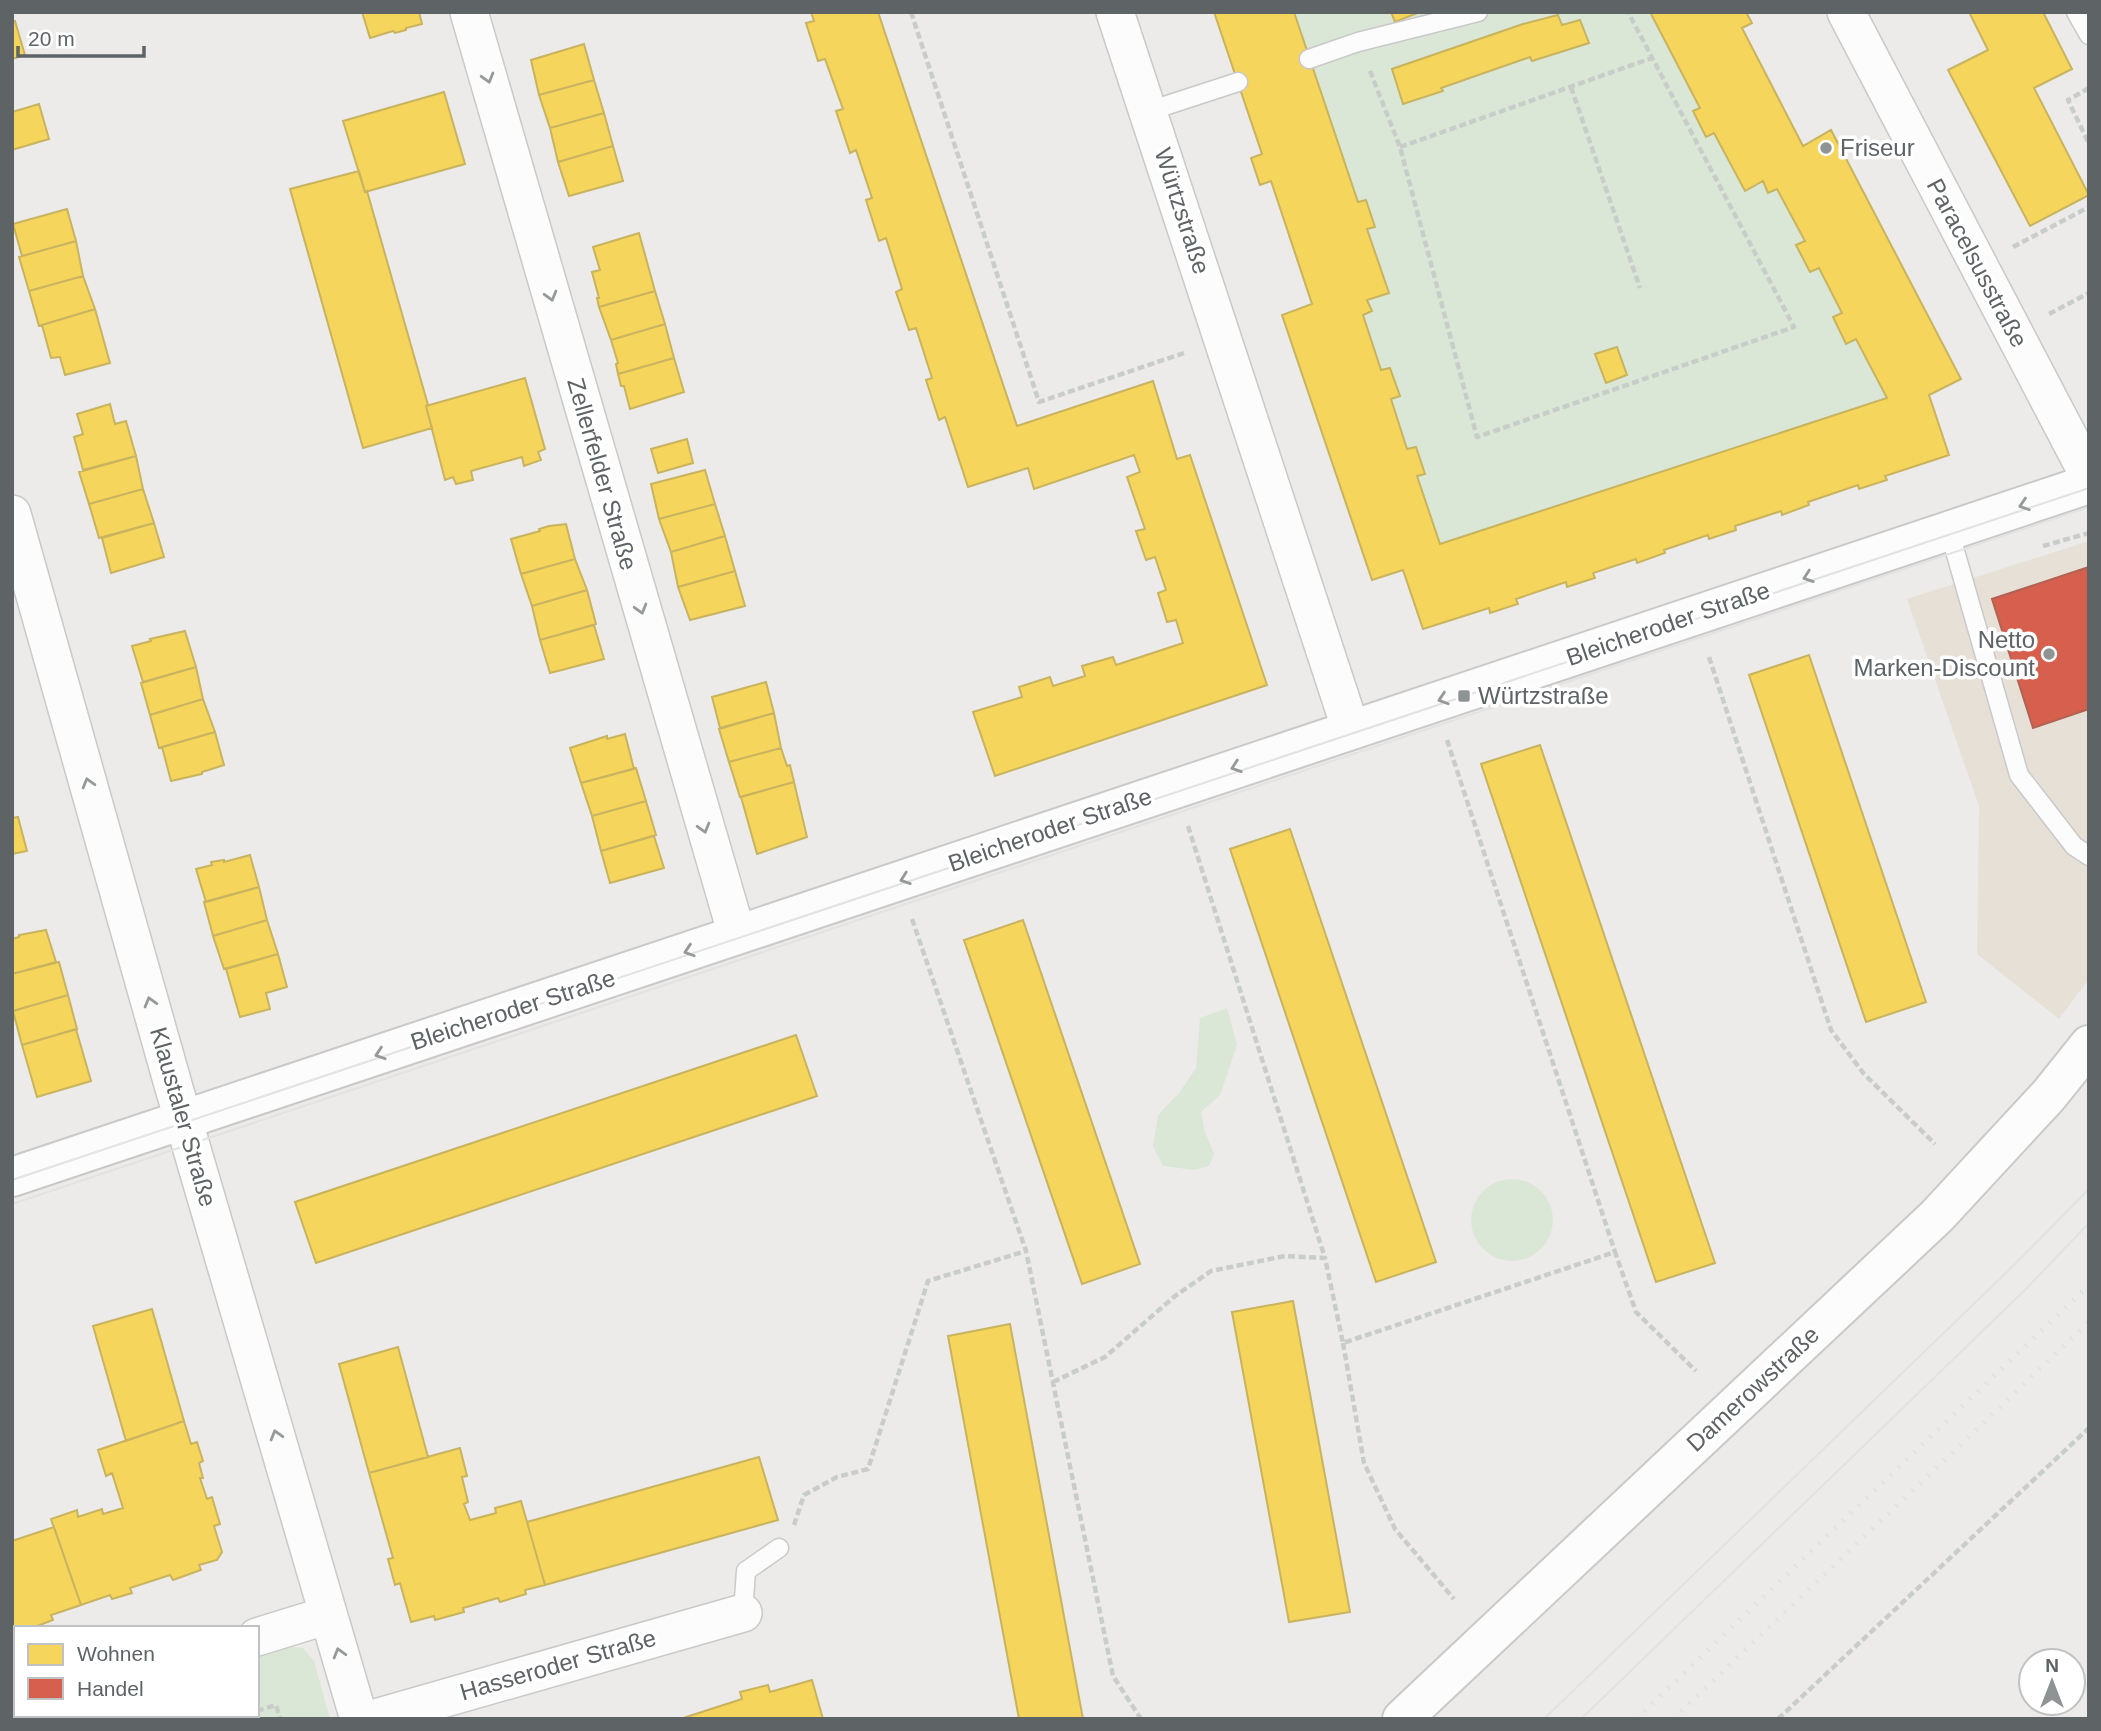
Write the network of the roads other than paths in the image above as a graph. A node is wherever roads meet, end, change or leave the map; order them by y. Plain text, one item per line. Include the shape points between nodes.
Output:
1 (469, 12) edge
2 (1115, 12) edge
3 (1478, 12) edge
4 (1846, 12) edge
5 (2076, 12) edge
6 (2089, 35) edge
7 (1309, 59) dead end
8 (1238, 82) dead end
9 (1149, 111) junction
10 (2089, 476) edge
11 (2089, 484) edge
12 (12, 514) edge
13 (1949, 530) junction
14 (1352, 730) junction
15 (2089, 856) edge
16 (737, 935) junction
17 (2089, 1045) edge
18 (184, 1120) junction
19 (12, 1177) edge
20 (779, 1548) road end
21 (743, 1613) joint
22 (328, 1615) junction
23 (259, 1636) edge
24 (359, 1719) edge
25 (372, 1719) edge
26 (1402, 1719) edge

1 -> 16 street, Zellerfelder Straße
2 - 9 street, Würtzstraße
3 - 7 lane
4 - 10 street, Paracelsusstraße
5 - 6 lane
8 - 9 lane
9 - 14 street, Würtzstraße
11 -> 13 street, Bleicheroder Straße
18 -> 12 street, Klaustaler Straße
13 -> 14 street, Bleicheroder Straße
13 - 15 lane via 2019,775 2074,846
14 -> 16 street, Bleicheroder Straße
16 -> 18 street, Bleicheroder Straße
17 - 26 street, Damerowstraße via 1937,1216
18 - 19 street, Bleicheroder Straße
22 -> 18 street, Klaustaler Straße
20 - 21 lane via 746,1571
21 - 25 street, Hasseroder Straße
22 - 23 street
24 -> 22 street, Klaustaler Straße

